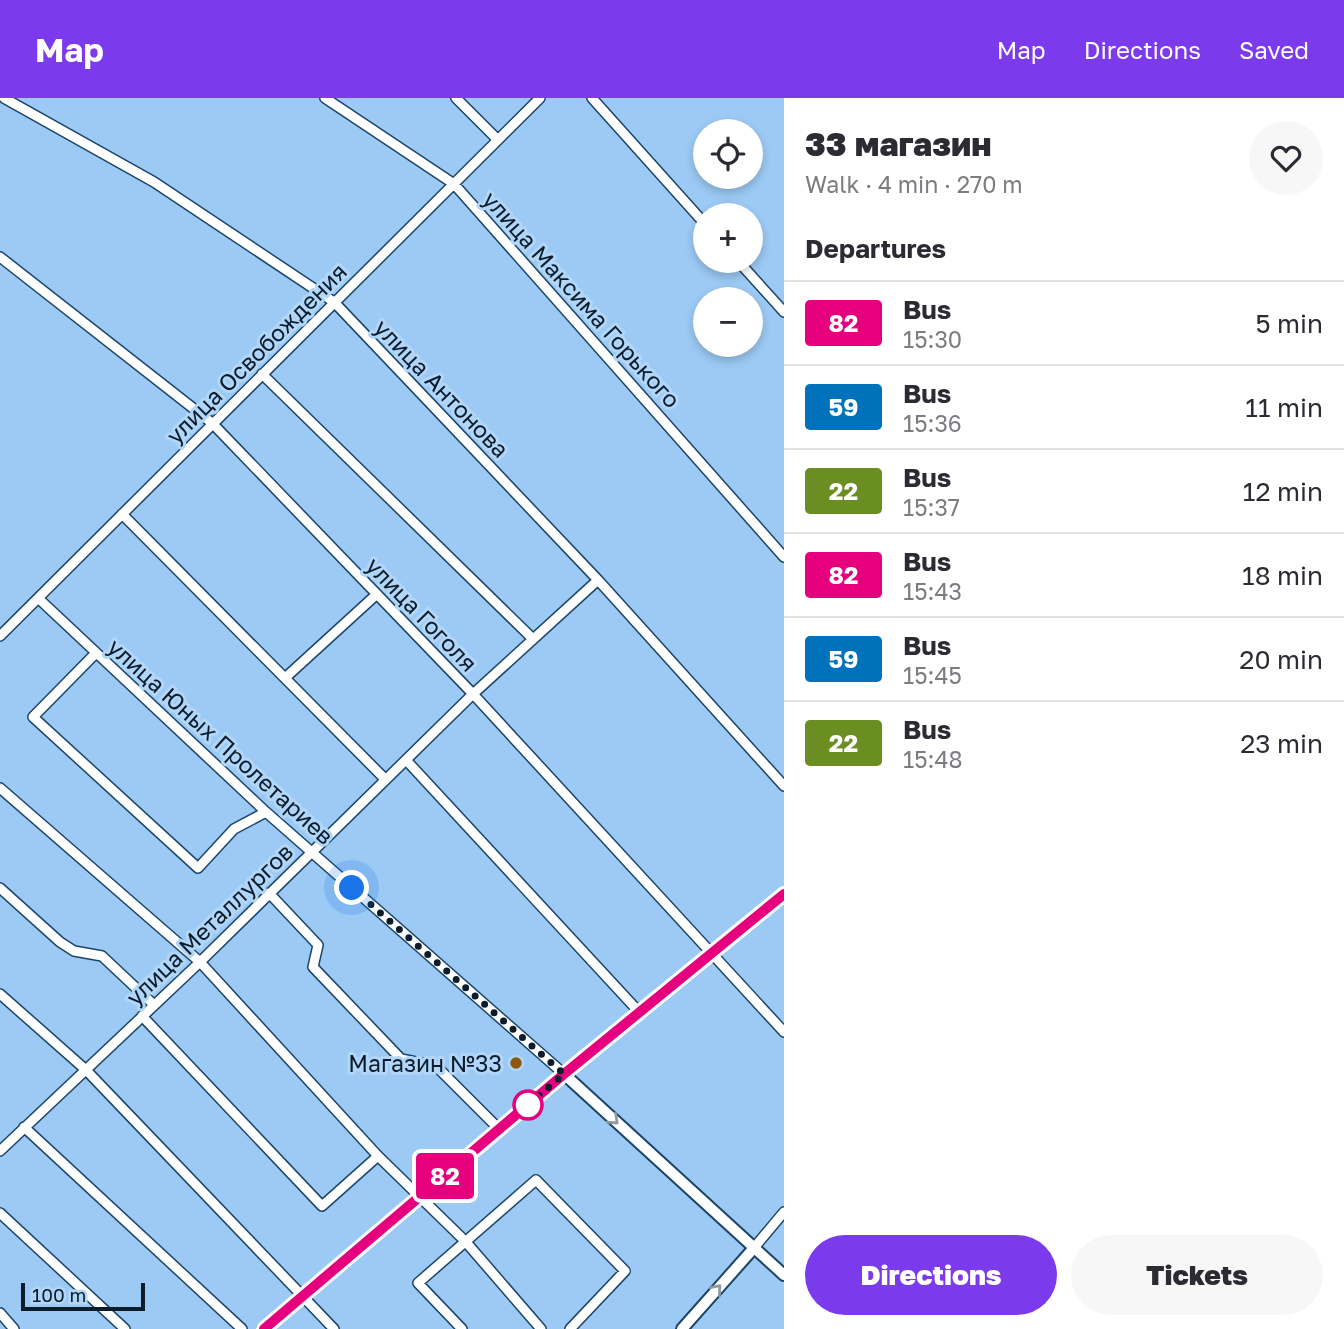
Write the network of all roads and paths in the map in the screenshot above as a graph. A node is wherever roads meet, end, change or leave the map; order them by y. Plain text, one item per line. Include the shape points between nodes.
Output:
1 (4, 98) edge
2 (325, 98) edge
3 (456, 98) edge
4 (540, 98) edge
5 (592, 98) edge
6 (498, 140) junction
7 (454, 184) junction
8 (693, 212) edge
9 (0, 257) edge
10 (749, 273) edge
11 (334, 302) junction
12 (784, 312) edge
13 (262, 374) junction
14 (212, 423) junction
15 (122, 514) junction
16 (784, 557) edge
17 (598, 580) junction
18 (377, 594) junction
19 (38, 598) junction
20 (0, 636) edge
21 (533, 639) junction
22 (94, 655) junction
23 (285, 678) junction
24 (473, 694) junction
25 (406, 760) junction
26 (385, 779) junction
27 (784, 786) edge
28 (0, 788) edge
29 (266, 812) junction
30 (311, 852) junction
31 (0, 888) edge
32 (269, 893) junction
33 (784, 894) edge
34 (710, 953) junction
35 (200, 962) junction
36 (0, 994) edge
37 (153, 1004) junction
38 (640, 1013) junction
39 (142, 1016) junction
40 (784, 1032) edge
41 (86, 1070) junction
42 (564, 1074) junction
43 (24, 1127) junction
44 (500, 1130) junction
45 (0, 1151) edge
46 (378, 1156) junction
47 (420, 1197) junction
48 (784, 1212) edge
49 (0, 1213) edge
50 (465, 1241) junction
51 (752, 1249) junction
52 (784, 1275) edge
53 (300, 1296) junction
54 (0, 1313) edge
55 (14, 1329) edge
56 (125, 1329) edge
57 (242, 1329) edge
58 (264, 1329) edge
59 (334, 1329) edge
60 (462, 1329) edge
61 (541, 1329) edge
62 (570, 1329) edge
63 (682, 1329) edge

1 - 11 street, улица Антонова via 154,182
2 - 7 street, улица Максима Горького
3 - 6 street
4 - 6 street, улица Освобождения
5 - 8 street
6 - 7 street, улица Освобождения
7 - 11 street, улица Освобождения
7 - 16 street, улица Максима Горького
9 - 14 street, улица Гоголя
10 - 12 street
11 - 13 street, улица Освобождения
11 - 17 street, улица Антонова
13 - 14 street, улица Освобождения
13 - 21 street
14 - 15 street, улица Освобождения
14 - 18 street, улица Гоголя
15 - 19 street, улица Освобождения
15 - 23 street
17 - 21 street, улица Металлургов
17 - 27 street, улица Антонова
18 - 23 street
18 - 24 street, улица Гоголя
19 - 20 street, улица Освобождения
19 - 22 street, улица Юных Пролетариев
21 - 24 street, улица Металлургов
22 - 29 street, улица Юных Пролетариев
22 - 29 street via 33,718 198,868 234,829
23 - 26 street
24 - 25 street, улица Металлургов
24 - 34 street, улица Гоголя
25 - 26 street, улица Металлургов
25 - 38 street
26 - 30 street, улица Металлургов
28 - 35 street
29 - 30 street, улица Юных Пролетариев
30 - 32 street, улица Металлургов
30 - 42 street, улица Юных Пролетариев
31 - 37 street via 60,942 74,951 102,956
32 - 35 street, улица Металлургов
32 - 44 street via 318,945 313,967 401,1059 436,1066
33 - 34 main road
34 - 38 main road
34 - 40 street, улица Гоголя
35 - 37 street, улица Металлургов
35 - 46 street
36 - 41 street
37 - 39 street, улица Металлургов
38 - 42 main road
39 - 41 street, улица Металлургов
39 - 46 street via 322,1206
41 - 43 street, улица Металлургов
41 - 53 street
42 - 44 main road
42 -> 51 main road, улица Юных Пролетариев
43 - 45 street, улица Металлургов
43 - 57 street
44 - 47 main road
46 - 47 street
47 - 50 street
47 - 53 main road
48 - 51 street
49 - 56 street
50 - 60 street via 418,1283
50 - 61 street
50 - 62 street via 536,1180 625,1270
51 - 52 main road, улица Юных Пролетариев
63 -> 51 main road
53 - 58 main road
53 - 59 street
54 - 55 street

